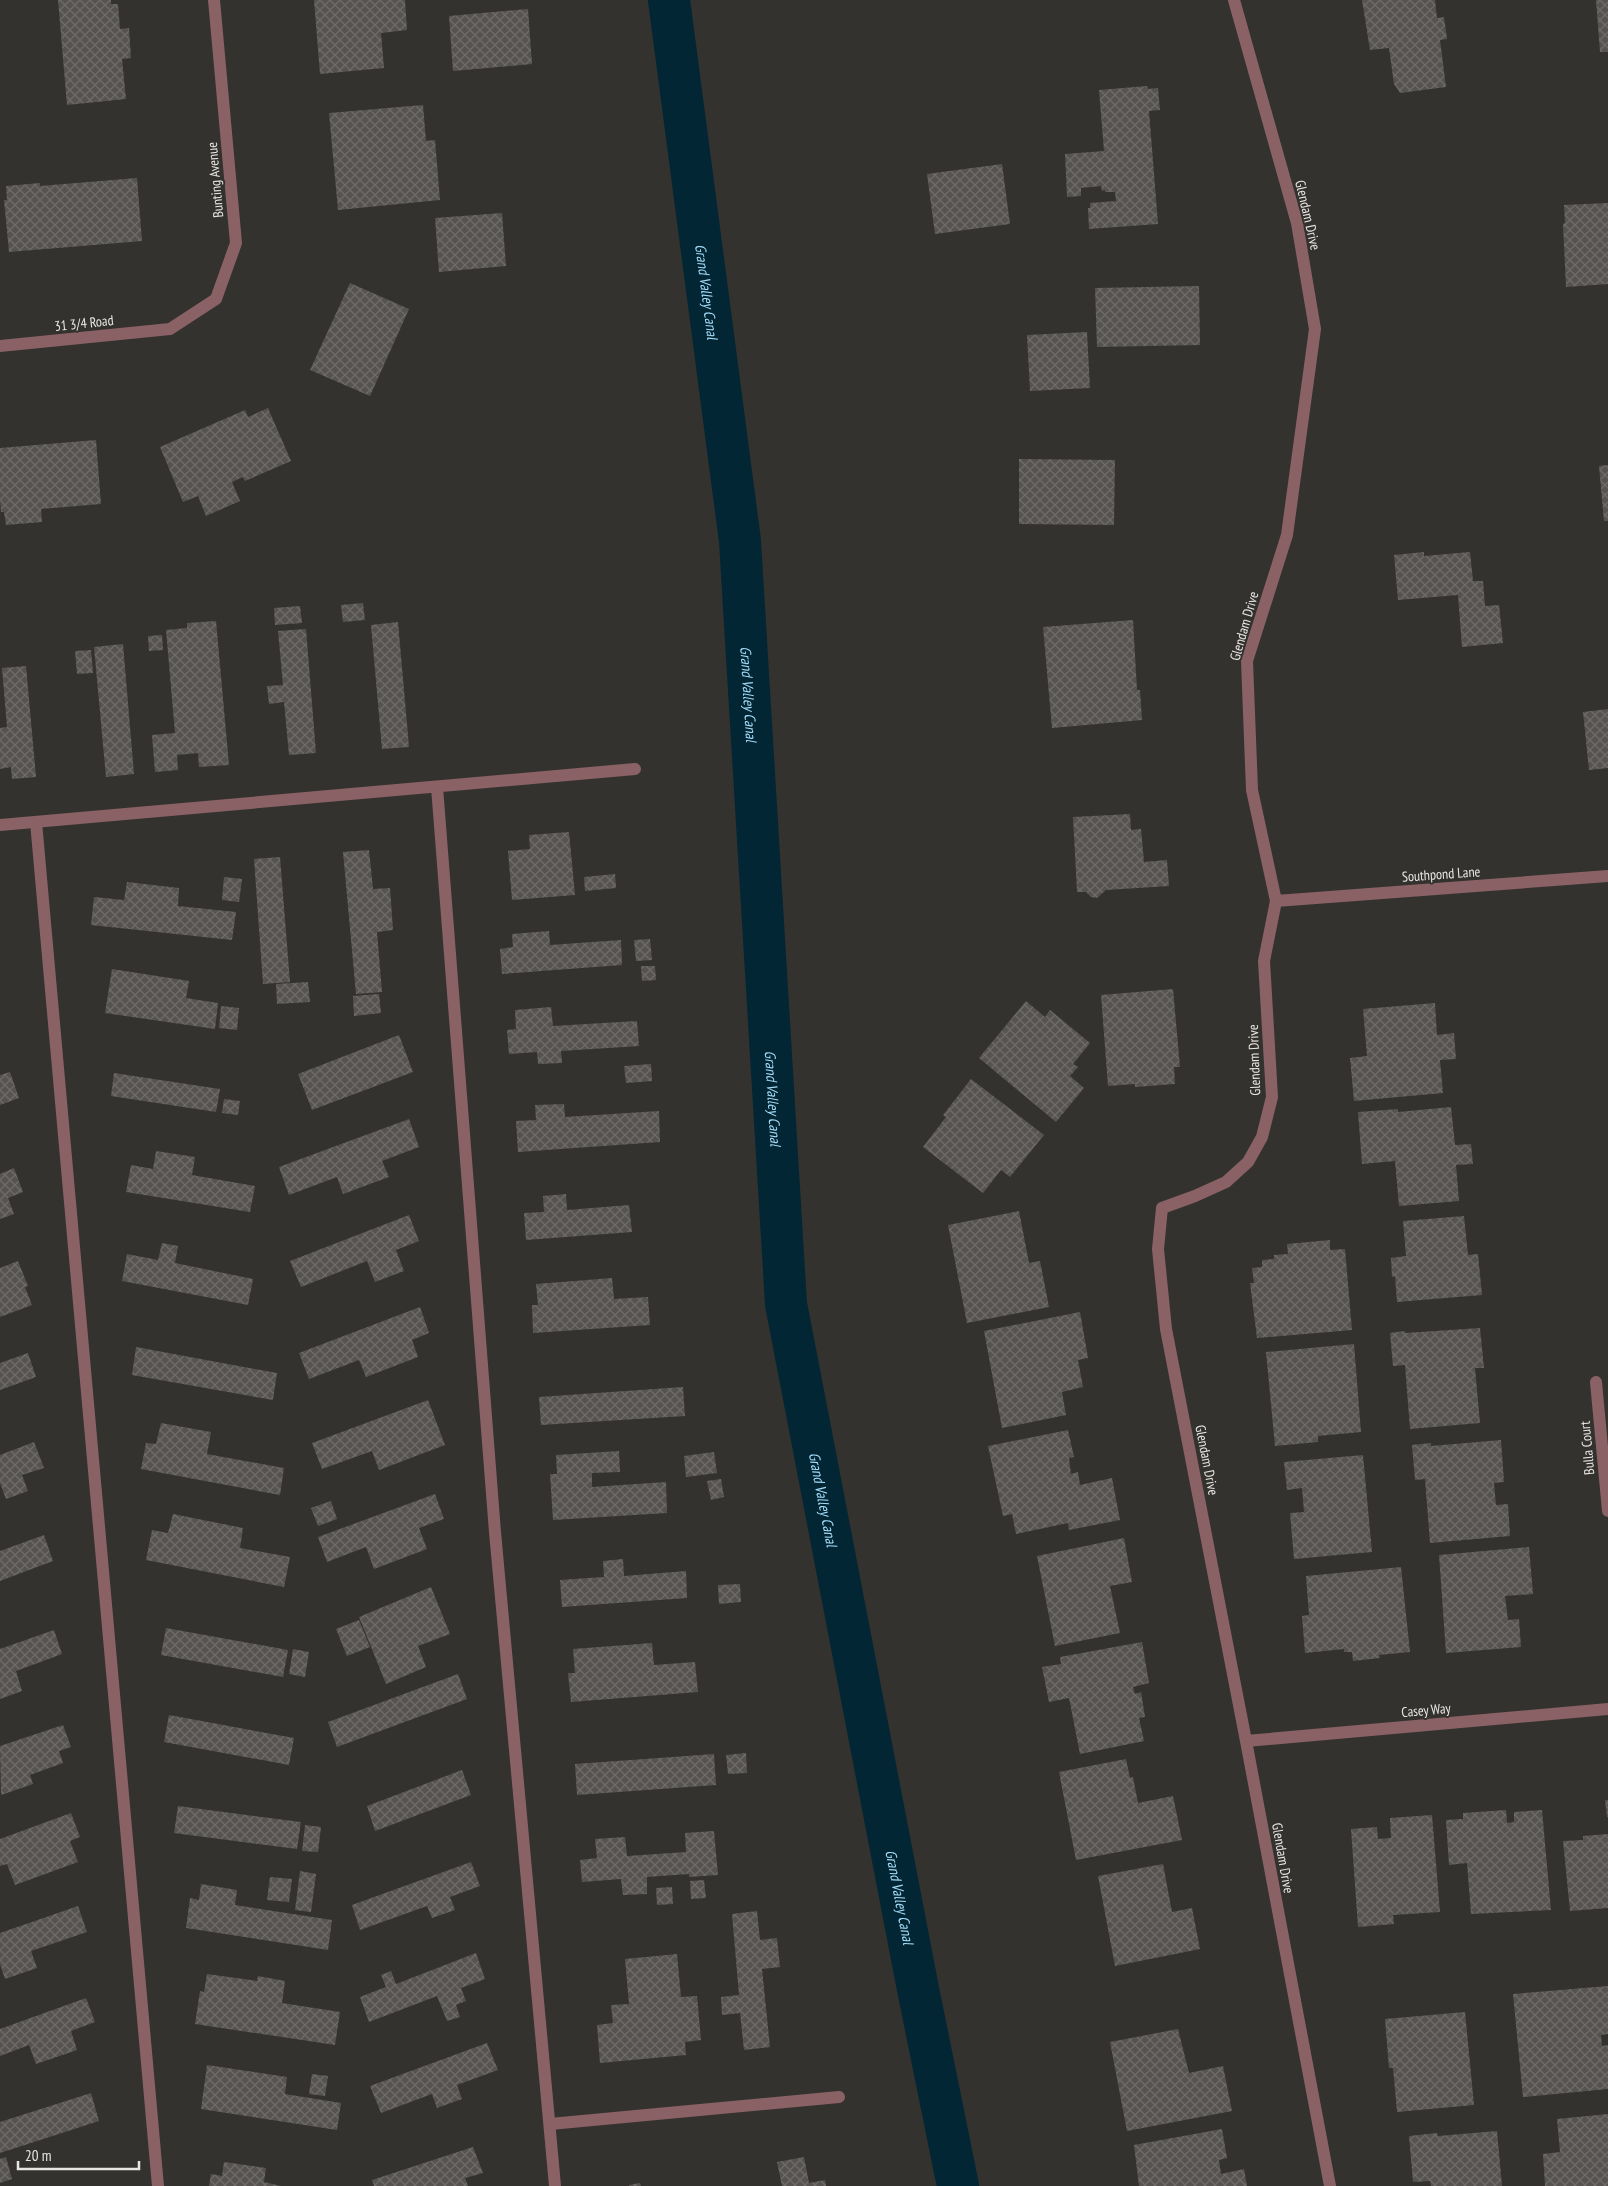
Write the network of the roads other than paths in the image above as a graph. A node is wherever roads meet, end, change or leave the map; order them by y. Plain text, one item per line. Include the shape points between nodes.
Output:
1 (214, 0) edge
2 (1234, 0) edge
3 (170, 329) joint
4 (0, 346) edge
5 (635, 769) dead end
6 (437, 787) junction
7 (36, 822) junction
8 (0, 825) edge
9 (1608, 876) edge
10 (1276, 901) junction
11 (1596, 1382) dead end
12 (1608, 1511) edge
13 (1608, 1710) edge
14 (1246, 1741) junction
15 (839, 2097) dead end
16 (550, 2124) junction
17 (158, 2186) edge
18 (555, 2186) edge
19 (1330, 2186) edge

1 - 3 street, Bunting Avenue via 236,243 216,299
2 - 10 street, Glendam Drive via 1297,223 1315,328 1287,535 1246,661 1252,790
3 - 4 street, 31 3/4 Road
5 - 6 street
6 - 7 street
6 - 16 street via 495,1522
7 - 8 street
7 - 17 street
9 - 10 street, Southpond Lane
10 - 14 street, Glendam Drive via 1264,961 1272,1097 1262,1137 1248,1162 1226,1182 1162,1208 1158,1248 1166,1328
11 - 12 street, Bulla Court
13 - 14 street, Casey Way
14 - 19 street, Glendam Drive
15 - 16 street
16 - 18 street

